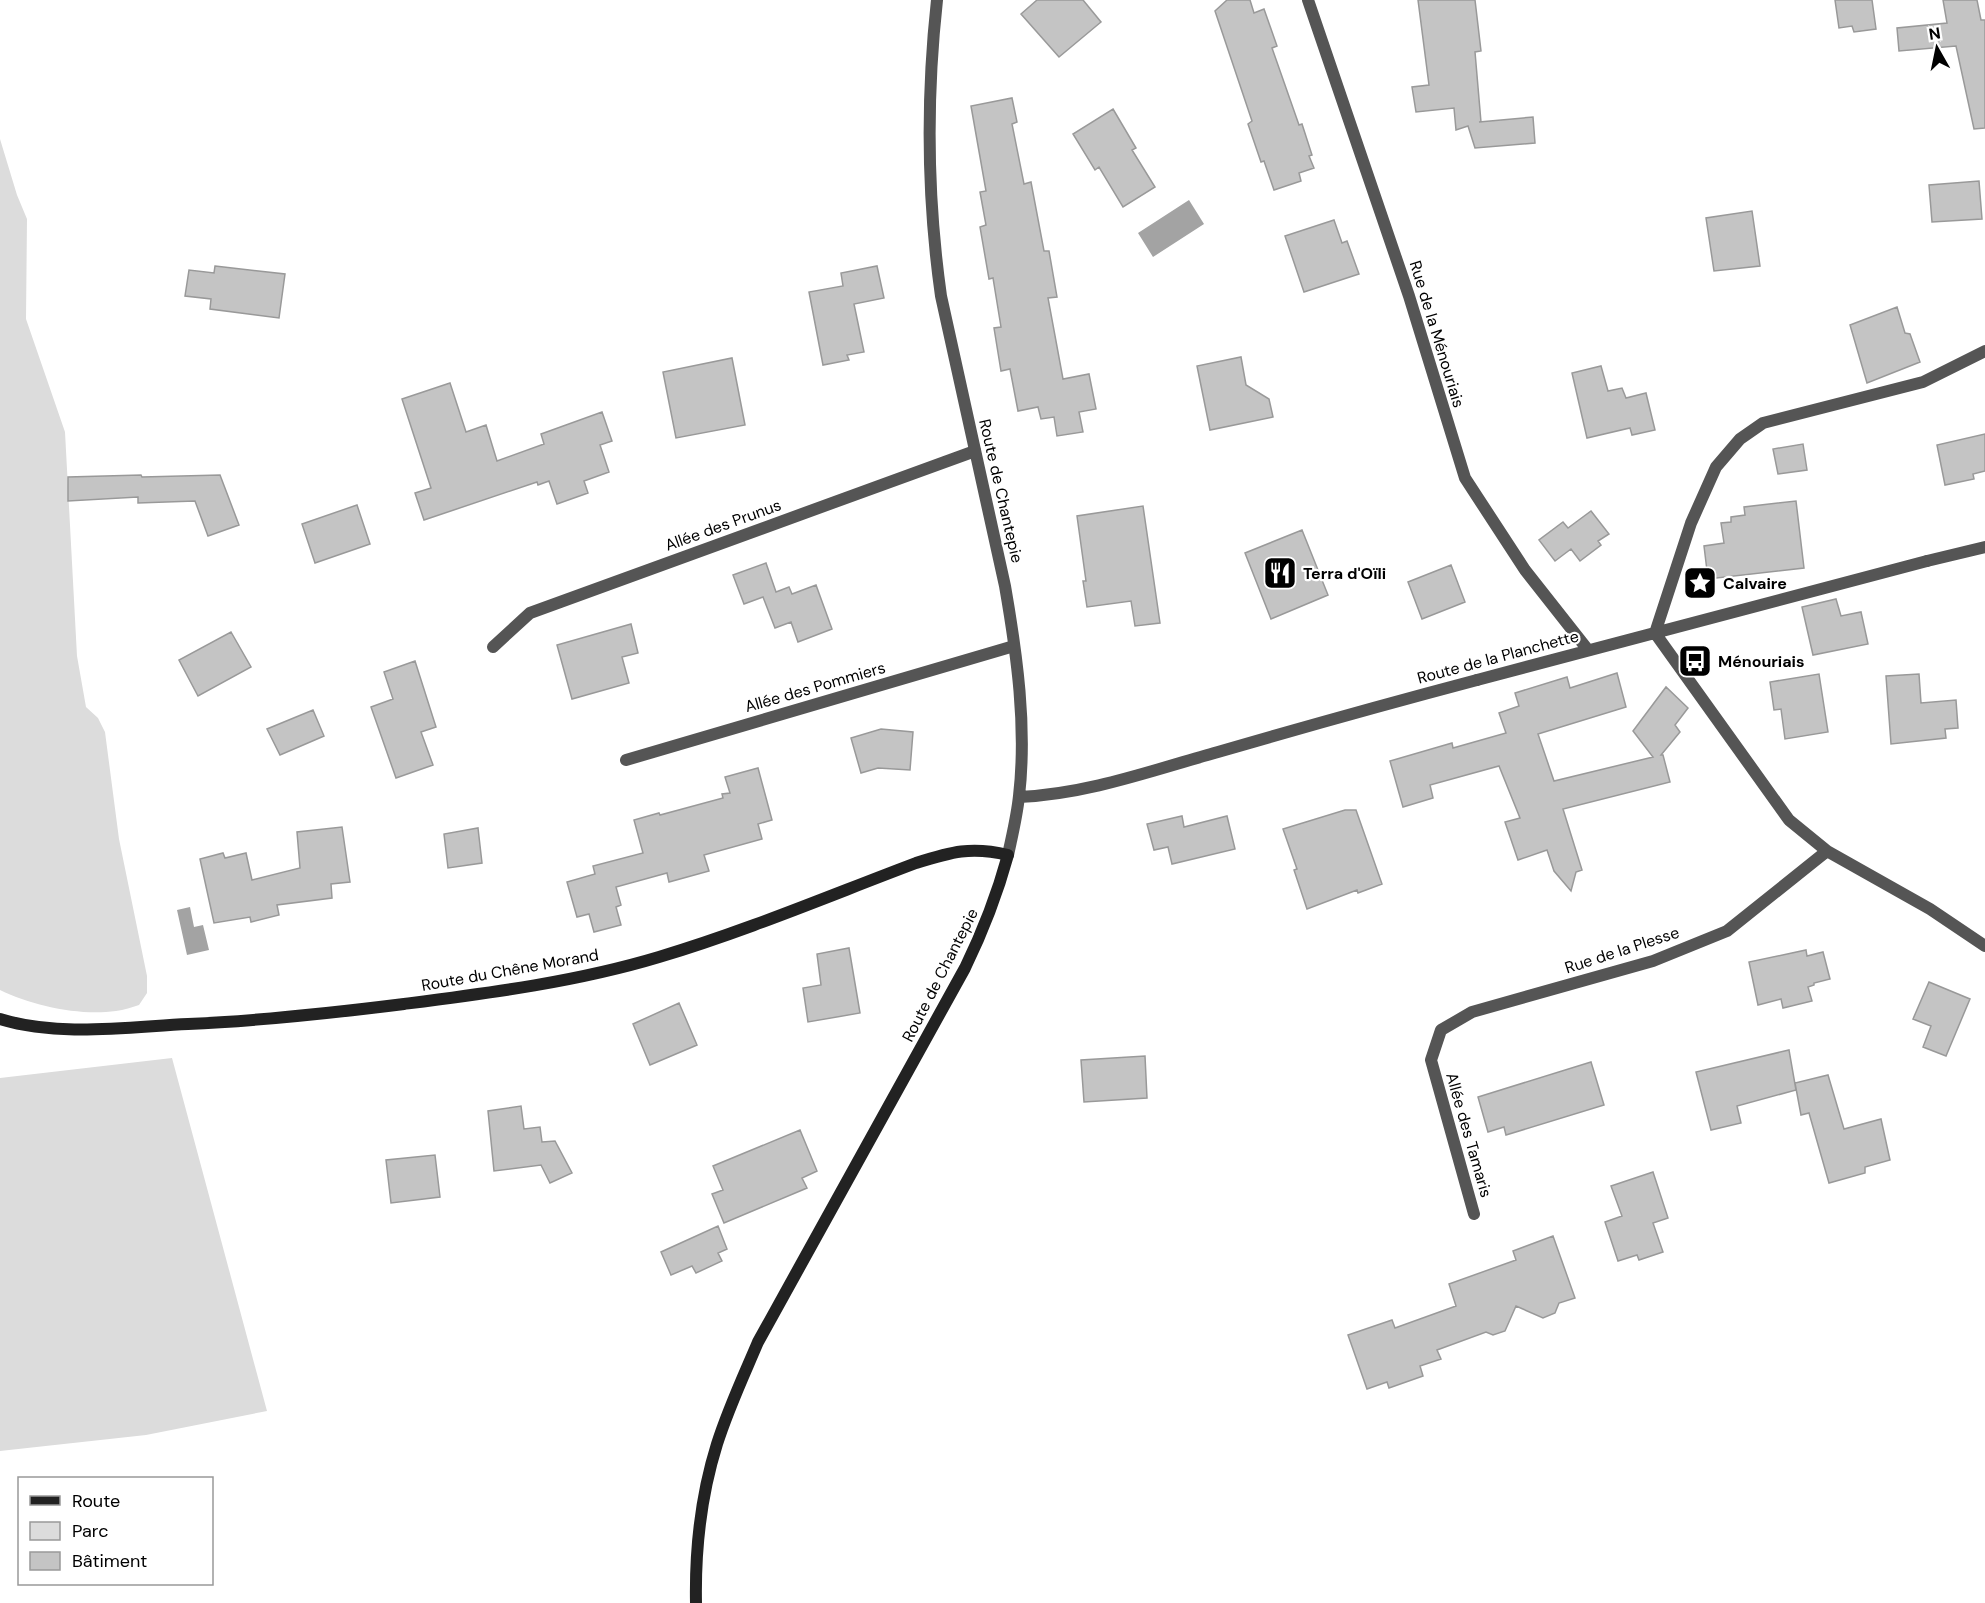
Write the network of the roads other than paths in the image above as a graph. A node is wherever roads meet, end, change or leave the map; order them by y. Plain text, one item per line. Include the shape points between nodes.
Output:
1 (938, 0) edge
2 (1308, 0) edge
3 (1985, 351) edge
4 (975, 451) junction
5 (1985, 547) edge
6 (1655, 633) junction
7 (1014, 646) junction
8 (493, 647) dead end
9 (1588, 650) junction
10 (626, 760) dead end
11 (1019, 797) junction
12 (1827, 851) junction
13 (1008, 855) junction
14 (1985, 946) edge
15 (0, 1019) edge
16 (1441, 1030) joint
17 (1474, 1214) dead end
18 (696, 1603) edge

1 - 4 street, Route de Chantepie via 933,39 930,203 941,296
2 - 9 street, Rue de la Ménouriais via 1409,296 1465,478 1525,570
3 - 6 street via 1923,382 1763,423 1740,439 1716,467 1690,524
4 - 7 street, Route de Chantepie
4 - 8 street, Allée des Prunus via 530,613
5 - 6 street, Route de la Planchette
6 - 9 street, Route de la Planchette
6 - 12 street via 1790,820
7 - 10 street, Allée des Pommiers
7 - 11 street, Route de Chantepie via 1021,725
9 - 11 street, Route de la Planchette via 1102,784
11 - 13 street, Route de Chantepie
12 - 14 street via 1930,909
12 - 16 street, Rue de la Plesse via 1726,931 1653,961 1472,1012
13 - 15 main road, Route du Chêne Morand via 978,850 945,854 657,958 500,992 223,1023 61,1029
13 - 18 main road, Route de Chantepie via 991,912 965,968 758,1342 731,1406 704,1499
16 - 17 street, Allée des Tamaris via 1431,1060

